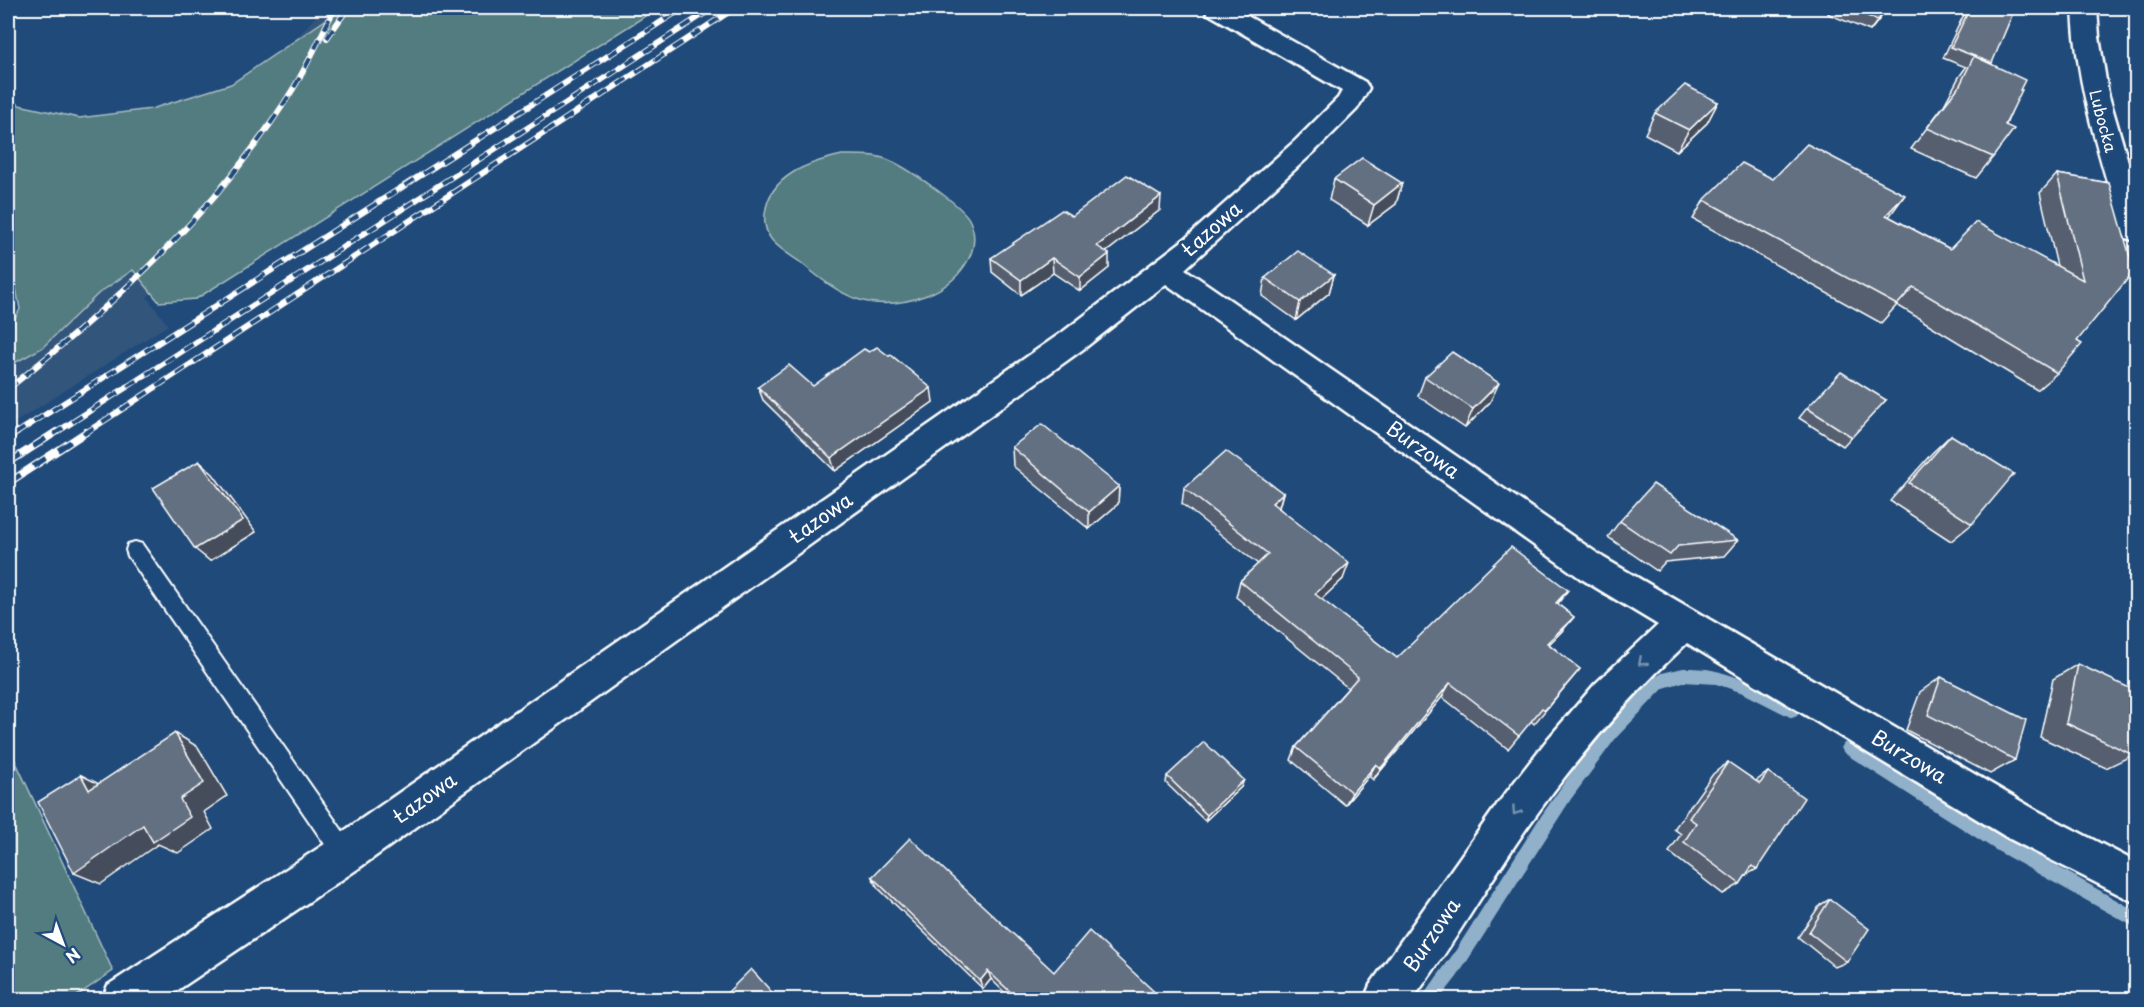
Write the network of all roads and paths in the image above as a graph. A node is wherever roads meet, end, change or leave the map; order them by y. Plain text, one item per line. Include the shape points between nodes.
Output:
1 (1216, 8) edge
2 (2085, 8) edge
3 (2136, 231) edge
4 (1165, 269) junction
5 (135, 550) dead end
6 (1685, 623) junction
7 (345, 854) junction
8 (2136, 883) edge
9 (123, 999) edge
10 (1385, 999) edge

1 - 4 street, Łazowa via 1356,88 1348,103 1305,146
2 - 3 street, Lubocka via 2090,70
4 - 6 street, Burzowa via 1592,568
4 - 7 street, Łazowa via 1075,339
5 - 7 lane
6 - 8 street, Burzowa via 2022,824
6 -> 10 street, Burzowa via 1628,675 1585,722 1522,802
7 - 9 street, Łazowa

